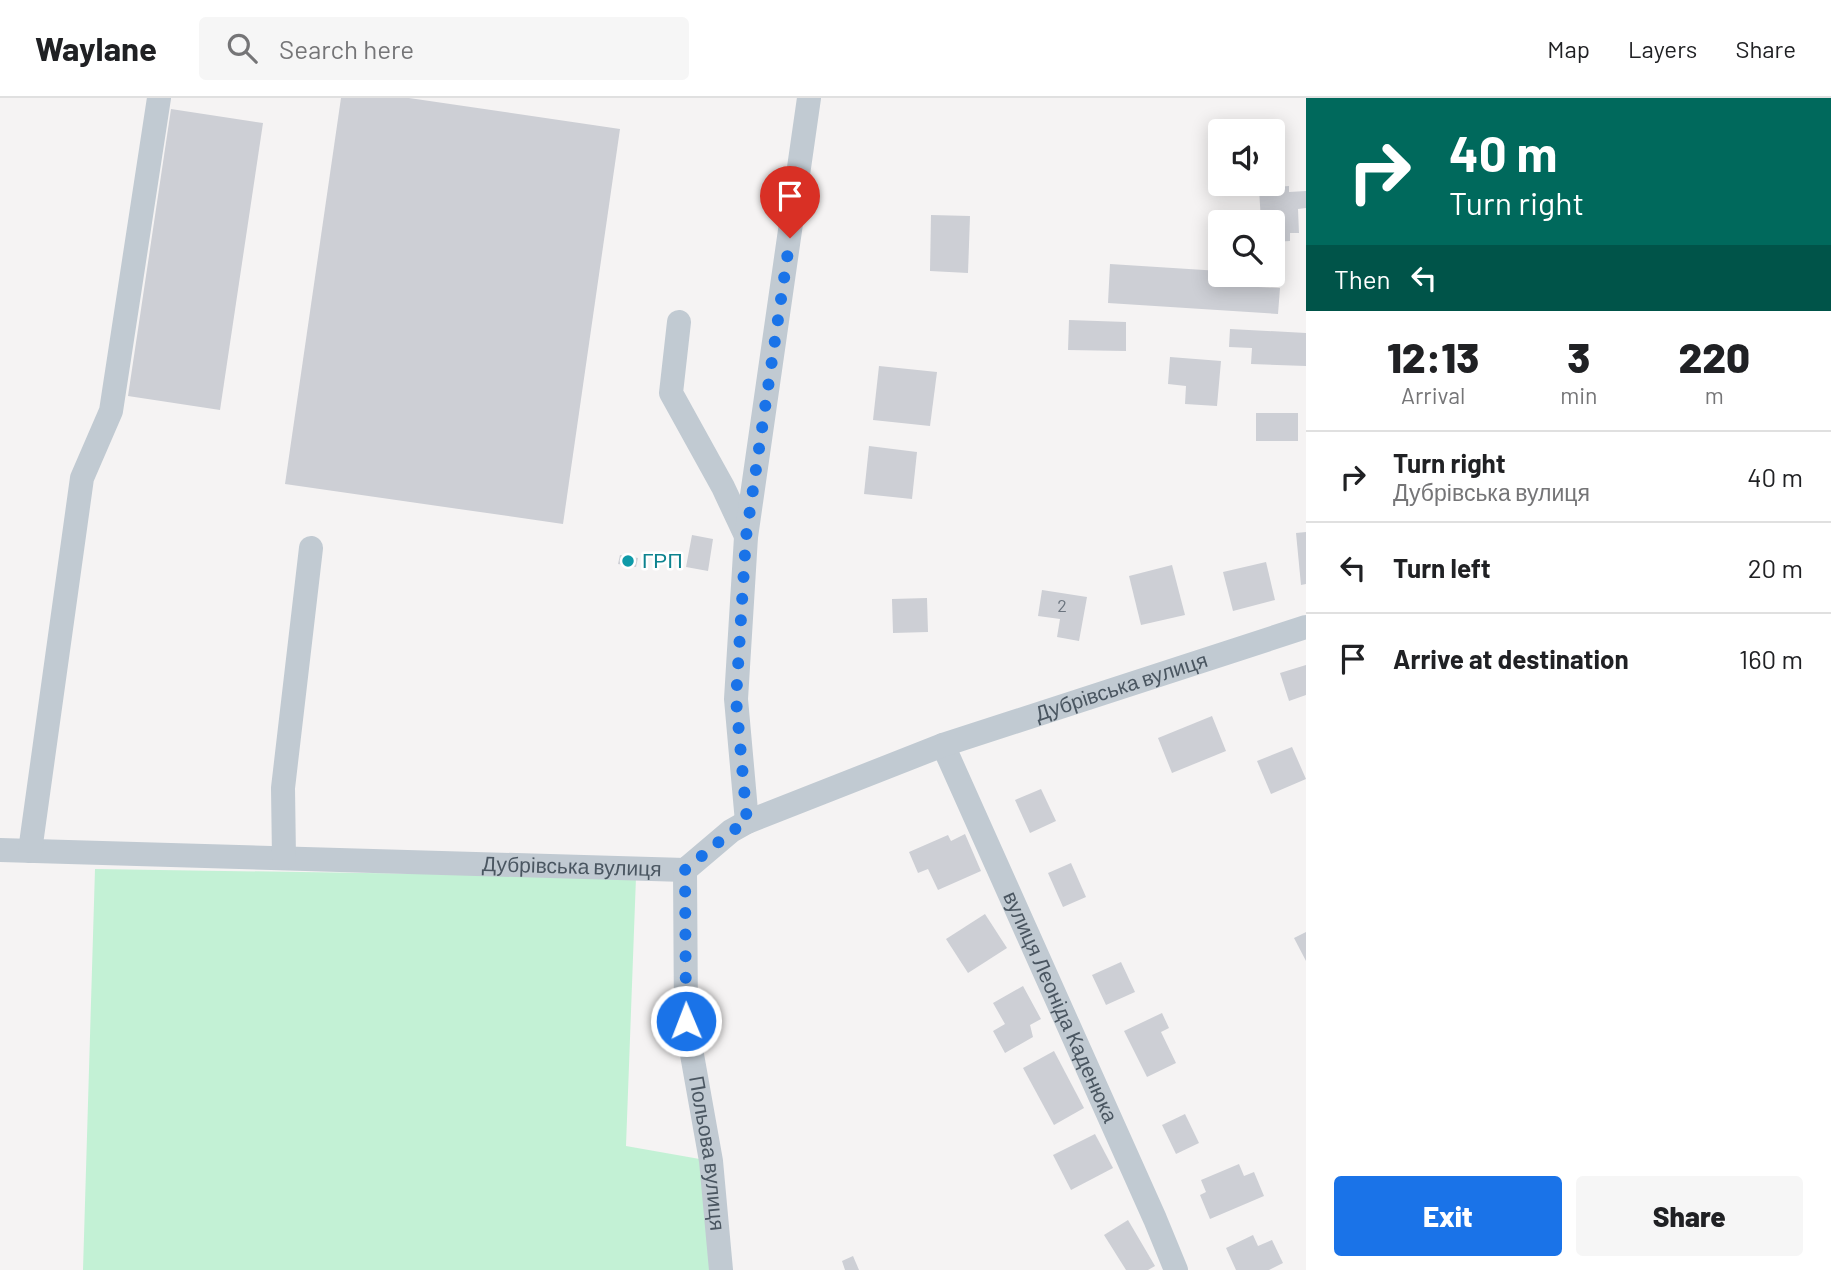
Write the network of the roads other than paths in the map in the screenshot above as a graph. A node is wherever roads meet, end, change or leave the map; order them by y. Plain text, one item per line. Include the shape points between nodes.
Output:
1 (159, 98) edge
2 (809, 98) edge
3 (679, 322) dead end
4 (746, 537) junction
5 (311, 548) dead end
6 (1306, 627) edge
7 (943, 745) junction
8 (747, 822) junction
9 (0, 850) edge
10 (30, 851) junction
11 (284, 858) junction
12 (685, 870) junction
13 (721, 1270) edge
14 (1176, 1270) edge

1 - 10 street via 111,411 82,478
2 - 4 street
3 - 4 street via 671,393
4 - 8 street via 736,699
5 - 11 street via 283,788
6 - 7 street, Дубрівська вулиця
7 - 8 street, Дубрівська вулиця
7 - 14 street, вулиця Леоніда Каденюка
8 - 12 street, Дубрівська вулиця
9 - 10 street, Дубрівська вулиця
10 - 11 street, Дубрівська вулиця
11 - 12 street, Дубрівська вулиця
12 - 13 street, Польова вулиця via 686,1021 711,1161

